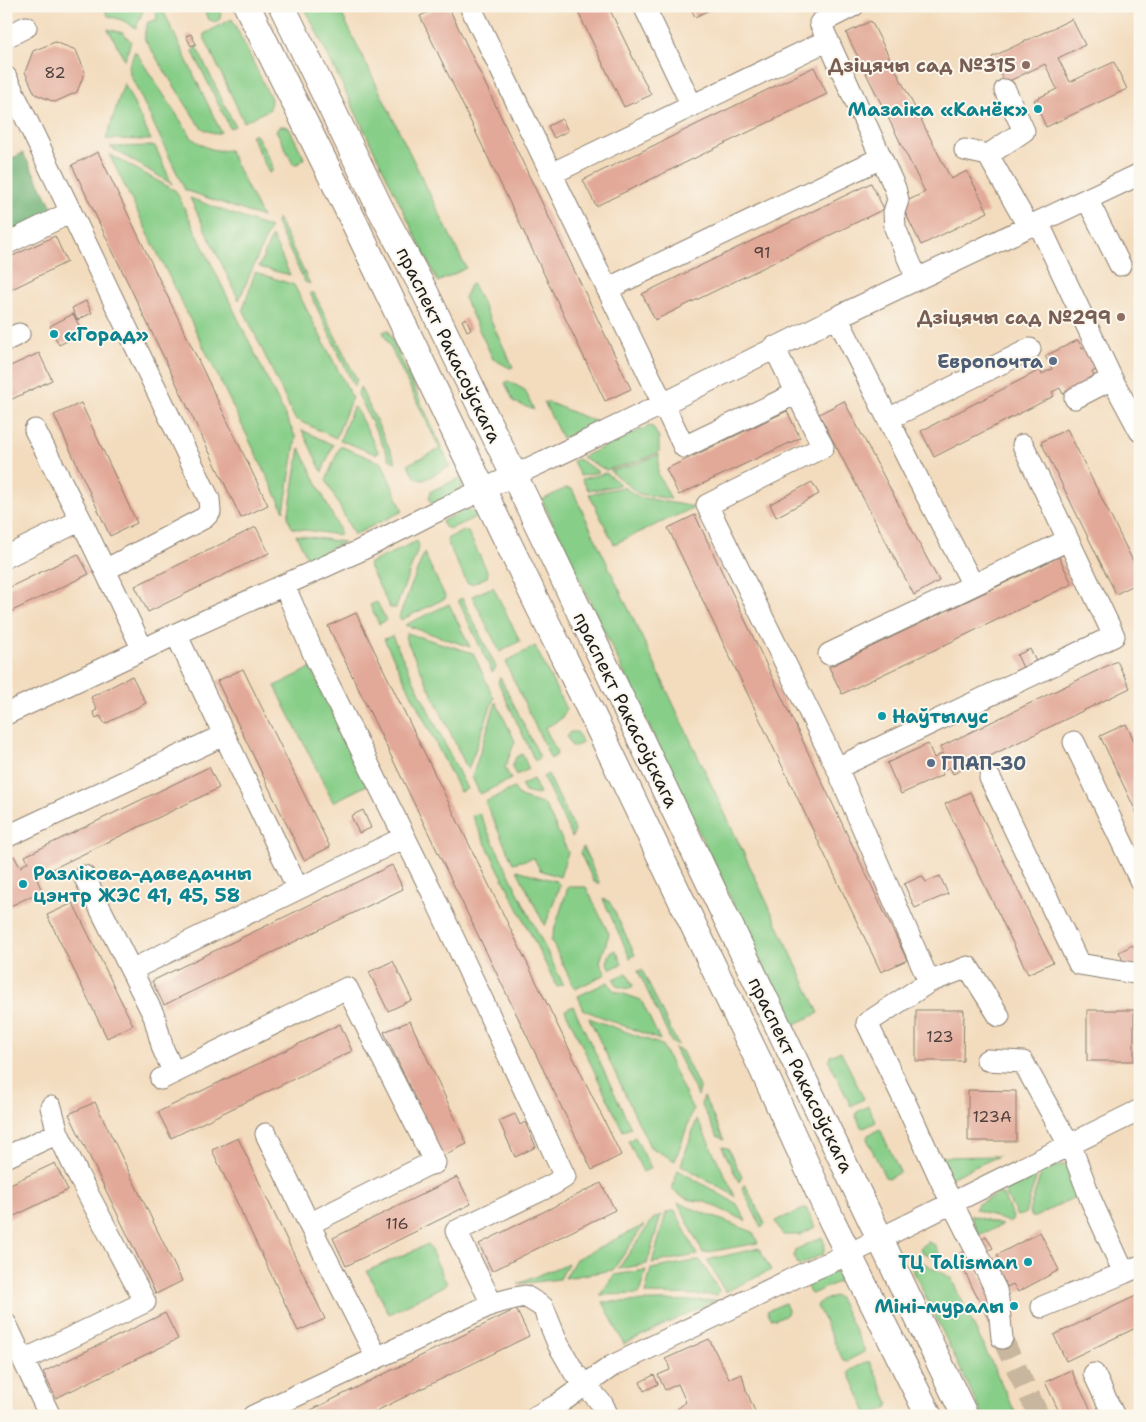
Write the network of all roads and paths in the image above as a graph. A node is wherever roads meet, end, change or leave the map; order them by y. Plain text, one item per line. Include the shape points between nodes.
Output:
1 (247, 6) edge
2 (282, 6) edge
3 (470, 6) edge
4 (644, 6) edge
5 (853, 6) edge
6 (26, 27) dead end
7 (6, 37) edge
8 (828, 40) junction
9 (6, 77) edge
10 (1005, 90) dead end
11 (692, 106) junction
12 (966, 150) dead end
13 (988, 155) junction
14 (881, 158) junction
15 (551, 174) junction
16 (1140, 174) edge
17 (1087, 199) junction
18 (380, 208) junction
19 (71, 212) junction
20 (353, 220) junction
21 (1033, 224) junction
22 (6, 244) edge
23 (1120, 265) dead end
24 (917, 279) junction
25 (607, 289) junction
26 (837, 317) junction
27 (774, 347) junction
28 (1030, 349) dead end
29 (1112, 378) junction
30 (797, 393) junction
31 (1075, 398) dead end
32 (663, 404) junction
33 (888, 419) junction
34 (35, 430) dead end
35 (1140, 431) edge
36 (1022, 445) dead end
37 (514, 476) junction
38 (483, 490) junction
39 (82, 520) junction
40 (1068, 540) junction
41 (6, 557) edge
42 (105, 570) junction
43 (284, 585) junction
44 (973, 585) junction
45 (176, 634) junction
46 (143, 650) junction
47 (829, 654) dead end
48 (6, 714) edge
49 (224, 735) junction
50 (1074, 742) dead end
51 (837, 768) junction
52 (990, 778) dead end
53 (6, 837) edge
54 (405, 837) junction
55 (84, 876) dead end
56 (1140, 880) edge
57 (298, 888) junction
58 (131, 970) junction
59 (1140, 974) edge
60 (928, 982) junction
61 (999, 1016) dead end
62 (987, 1060) dead end
63 (51, 1107) dead end
64 (1140, 1110) edge
65 (58, 1133) junction
66 (266, 1134) dead end
67 (1069, 1145) junction
68 (6, 1157) edge
69 (951, 1203) junction
70 (309, 1224) junction
71 (880, 1239) junction
72 (849, 1254) junction
73 (1132, 1269) edge
74 (492, 1304) junction
75 (1042, 1307) dead end
76 (6, 1324) edge
77 (1002, 1338) tunnel mouth
78 (377, 1358) junction
79 (24, 1360) junction
80 (1094, 1374) dead end
81 (586, 1385) junction
82 (50, 1416) edge
83 (253, 1416) edge
84 (537, 1416) edge
85 (608, 1416) edge
86 (928, 1416) edge
87 (965, 1416) edge
88 (1114, 1416) edge

1 - 20 main road, праспект Ракасоўскага
2 - 18 main road, праспект Ракасоўскага
3 - 15 lane
4 - 11 lane
5 - 8 lane via 820,23
6 - 7 lane
8 - 11 lane
8 - 14 lane
9 - 19 lane
10 - 13 lane via 1024,131
11 - 15 lane
12 - 13 lane
13 - 21 lane
14 - 24 lane via 897,194 895,228
14 - 25 lane
15 - 25 lane
16 - 17 lane
17 - 21 lane
17 - 23 lane
18 - 20 main road
18 - 37 main road, праспект Ракасоўскага via 425,292
19 - 22 lane
19 - 42 lane via 209,499 210,512 204,518
20 - 38 main road, праспект Ракасоўскага
21 - 24 lane
21 - 29 lane
24 - 26 lane
25 - 32 lane
26 - 27 lane
26 - 33 lane
27 - 30 lane
27 - 32 lane
28 - 33 lane
29 - 31 lane
29 - 35 lane
30 - 32 lane via 684,447
30 - 51 lane via 823,447 707,505
32 - 37 lane
33 - 44 lane
34 - 39 lane
36 - 40 lane
37 - 38 lane
37 - 71 main road, праспект Ракасоўскага
38 - 43 lane
38 - 72 main road, праспект Ракасоўскага
39 - 41 lane
39 - 42 lane
40 - 44 lane
40 - 51 lane via 1114,636
42 - 46 lane
43 - 45 lane
43 - 54 lane via 315,658
44 - 47 lane
45 - 46 lane
45 - 49 lane
46 - 48 lane
49 - 53 lane
49 - 57 lane
50 - 56 lane
51 - 60 lane
52 - 59 lane via 1079,964
54 - 57 lane
54 - 74 lane via 566,1177 456,1231
55 - 58 lane
57 - 58 lane
58 - 70 lane via 154,1016 167,1076 347,988 435,1163
60 - 61 lane via 968,967
60 - 69 lane via 867,1023
62 - 67 lane via 1022,1062
63 - 65 lane
64 - 67 lane
65 - 68 lane
65 - 79 lane via 145,1302
66 - 70 lane
67 - 69 lane
67 - 73 lane via 1090,1200
69 - 71 lane
69 - 77 lane via 996,1290
70 - 78 lane
71 - 72 lane
71 - 87 main road, праспект Ракасоўскага
72 - 81 lane via 796,1276 612,1366
72 - 86 main road, праспект Ракасоўскага
73 - 75 lane
74 - 78 lane
74 - 81 lane via 525,1296 543,1307 558,1344 574,1372
76 - 79 lane
78 - 83 lane
79 - 82 lane
80 - 88 lane
81 - 84 lane
81 - 85 lane

